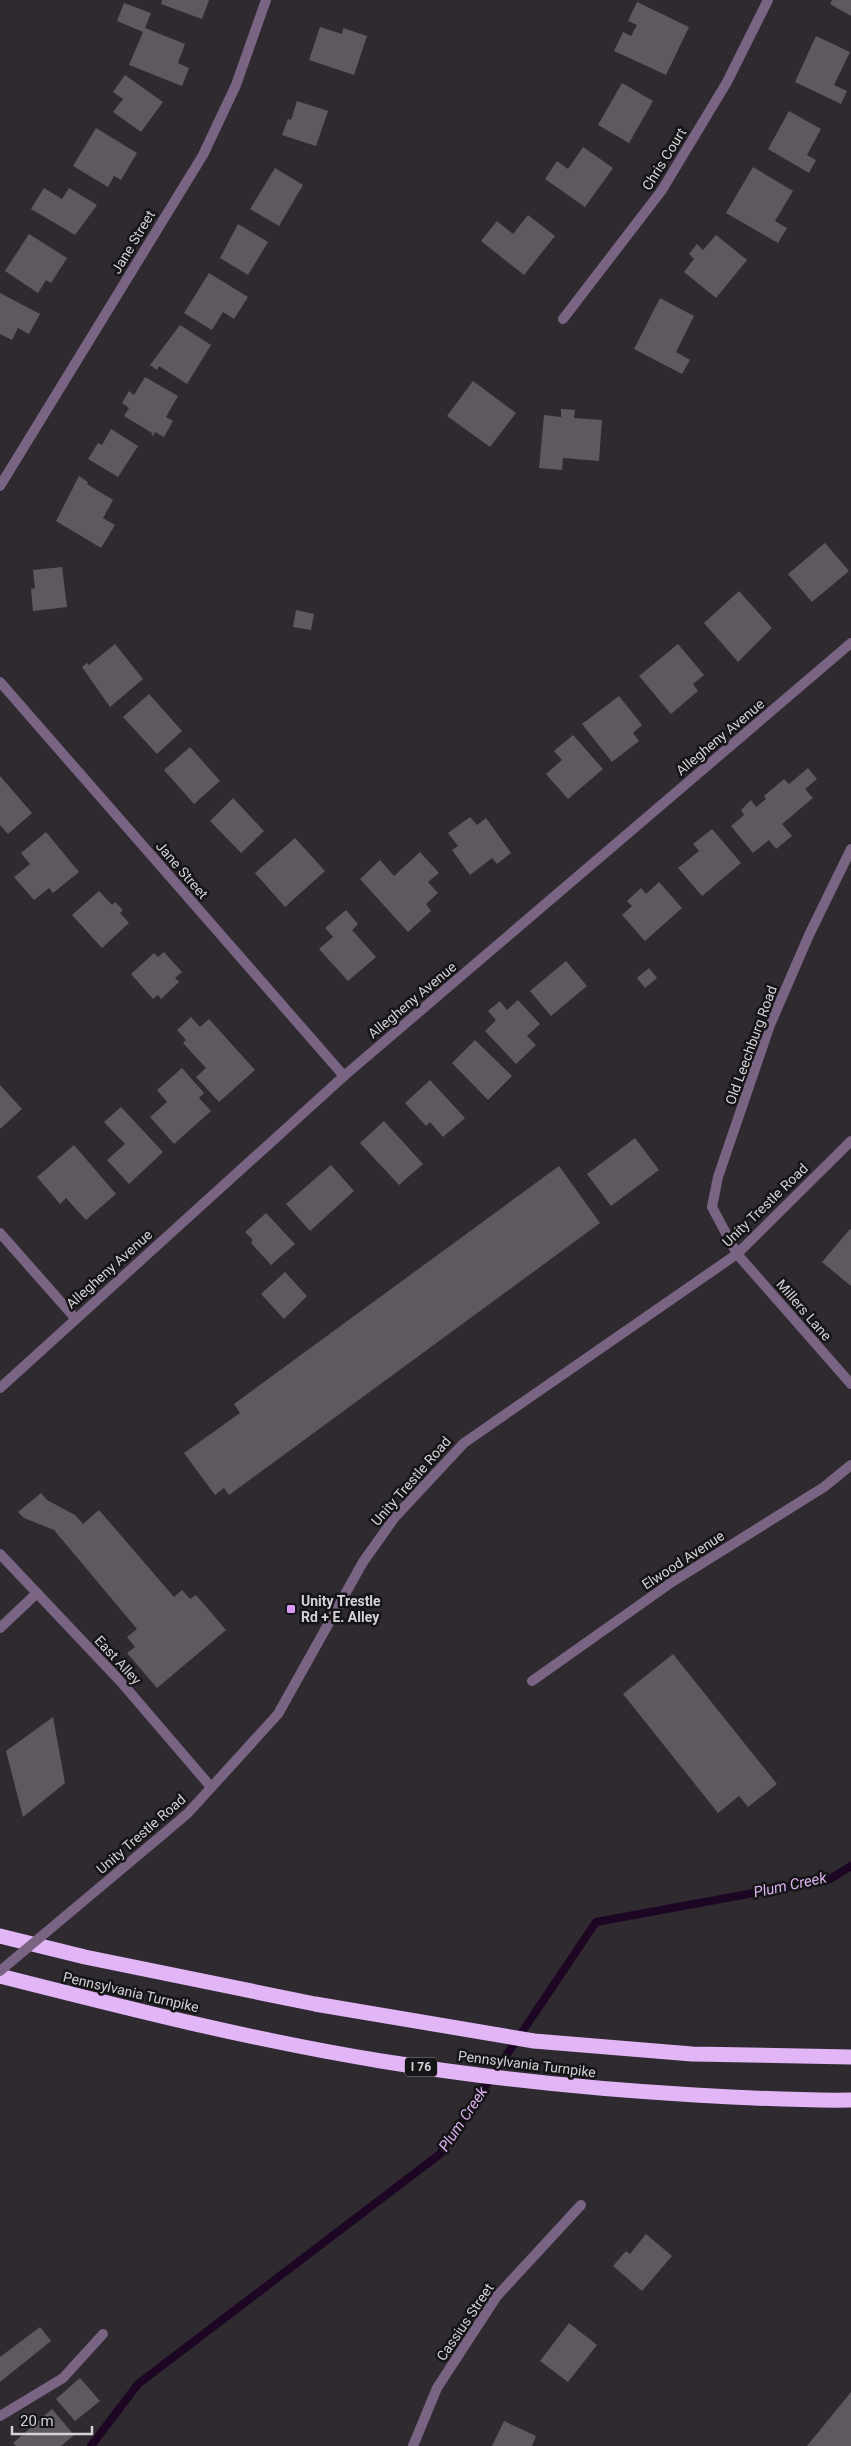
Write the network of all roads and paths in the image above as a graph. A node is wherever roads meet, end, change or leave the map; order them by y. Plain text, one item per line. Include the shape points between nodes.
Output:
1 (266, 0) edge
2 (768, 0) edge
3 (563, 319) dead end
4 (0, 486) edge
5 (851, 643) edge
6 (0, 682) edge
7 (851, 849) edge
8 (344, 1076) junction
9 (851, 1142) edge
10 (0, 1233) edge
11 (737, 1254) junction
12 (76, 1318) junction
13 (851, 1384) edge
14 (0, 1388) edge
15 (851, 1465) edge
16 (0, 1554) edge
17 (37, 1593) junction
18 (0, 1628) edge
19 (532, 1681) dead end
20 (212, 1787) junction
21 (0, 1936) edge
22 (0, 1971) edge
23 (0, 1976) edge
24 (851, 2057) edge
25 (851, 2100) edge
26 (582, 2205) dead end
27 (103, 2334) dead end
28 (0, 2416) edge
29 (413, 2446) edge

1 - 4 street, Jane Street via 236,85 203,155
2 - 3 street, Chris Court via 727,82 662,190
5 - 8 street, Allegheny Avenue
6 - 8 street, Jane Street
7 - 11 street, Old Leechburg Road via 770,1025 718,1177 712,1207
8 - 12 street, Allegheny Avenue
9 - 11 street, Unity Trestle Road
10 - 12 street
11 - 13 street, Millers Lane
11 - 20 street, Unity Trestle Road via 464,1443 395,1517 363,1562 278,1714
12 - 14 street, Allegheny Avenue
15 - 19 street, Elwood Avenue via 824,1487 672,1582
16 - 17 street, East Alley
17 - 18 street
17 - 20 street, East Alley via 121,1682
20 - 22 street, Unity Trestle Road, bridge via 188,1813
21 - 24 highway, Pennsylvania Turnpike via 85,1957 315,2004 534,2041 692,2054
23 - 25 highway, Pennsylvania Turnpike / I 76 via 244,2035 480,2076 645,2092
26 - 29 street, Cassius Street via 497,2296 438,2388
27 - 28 street via 63,2378

